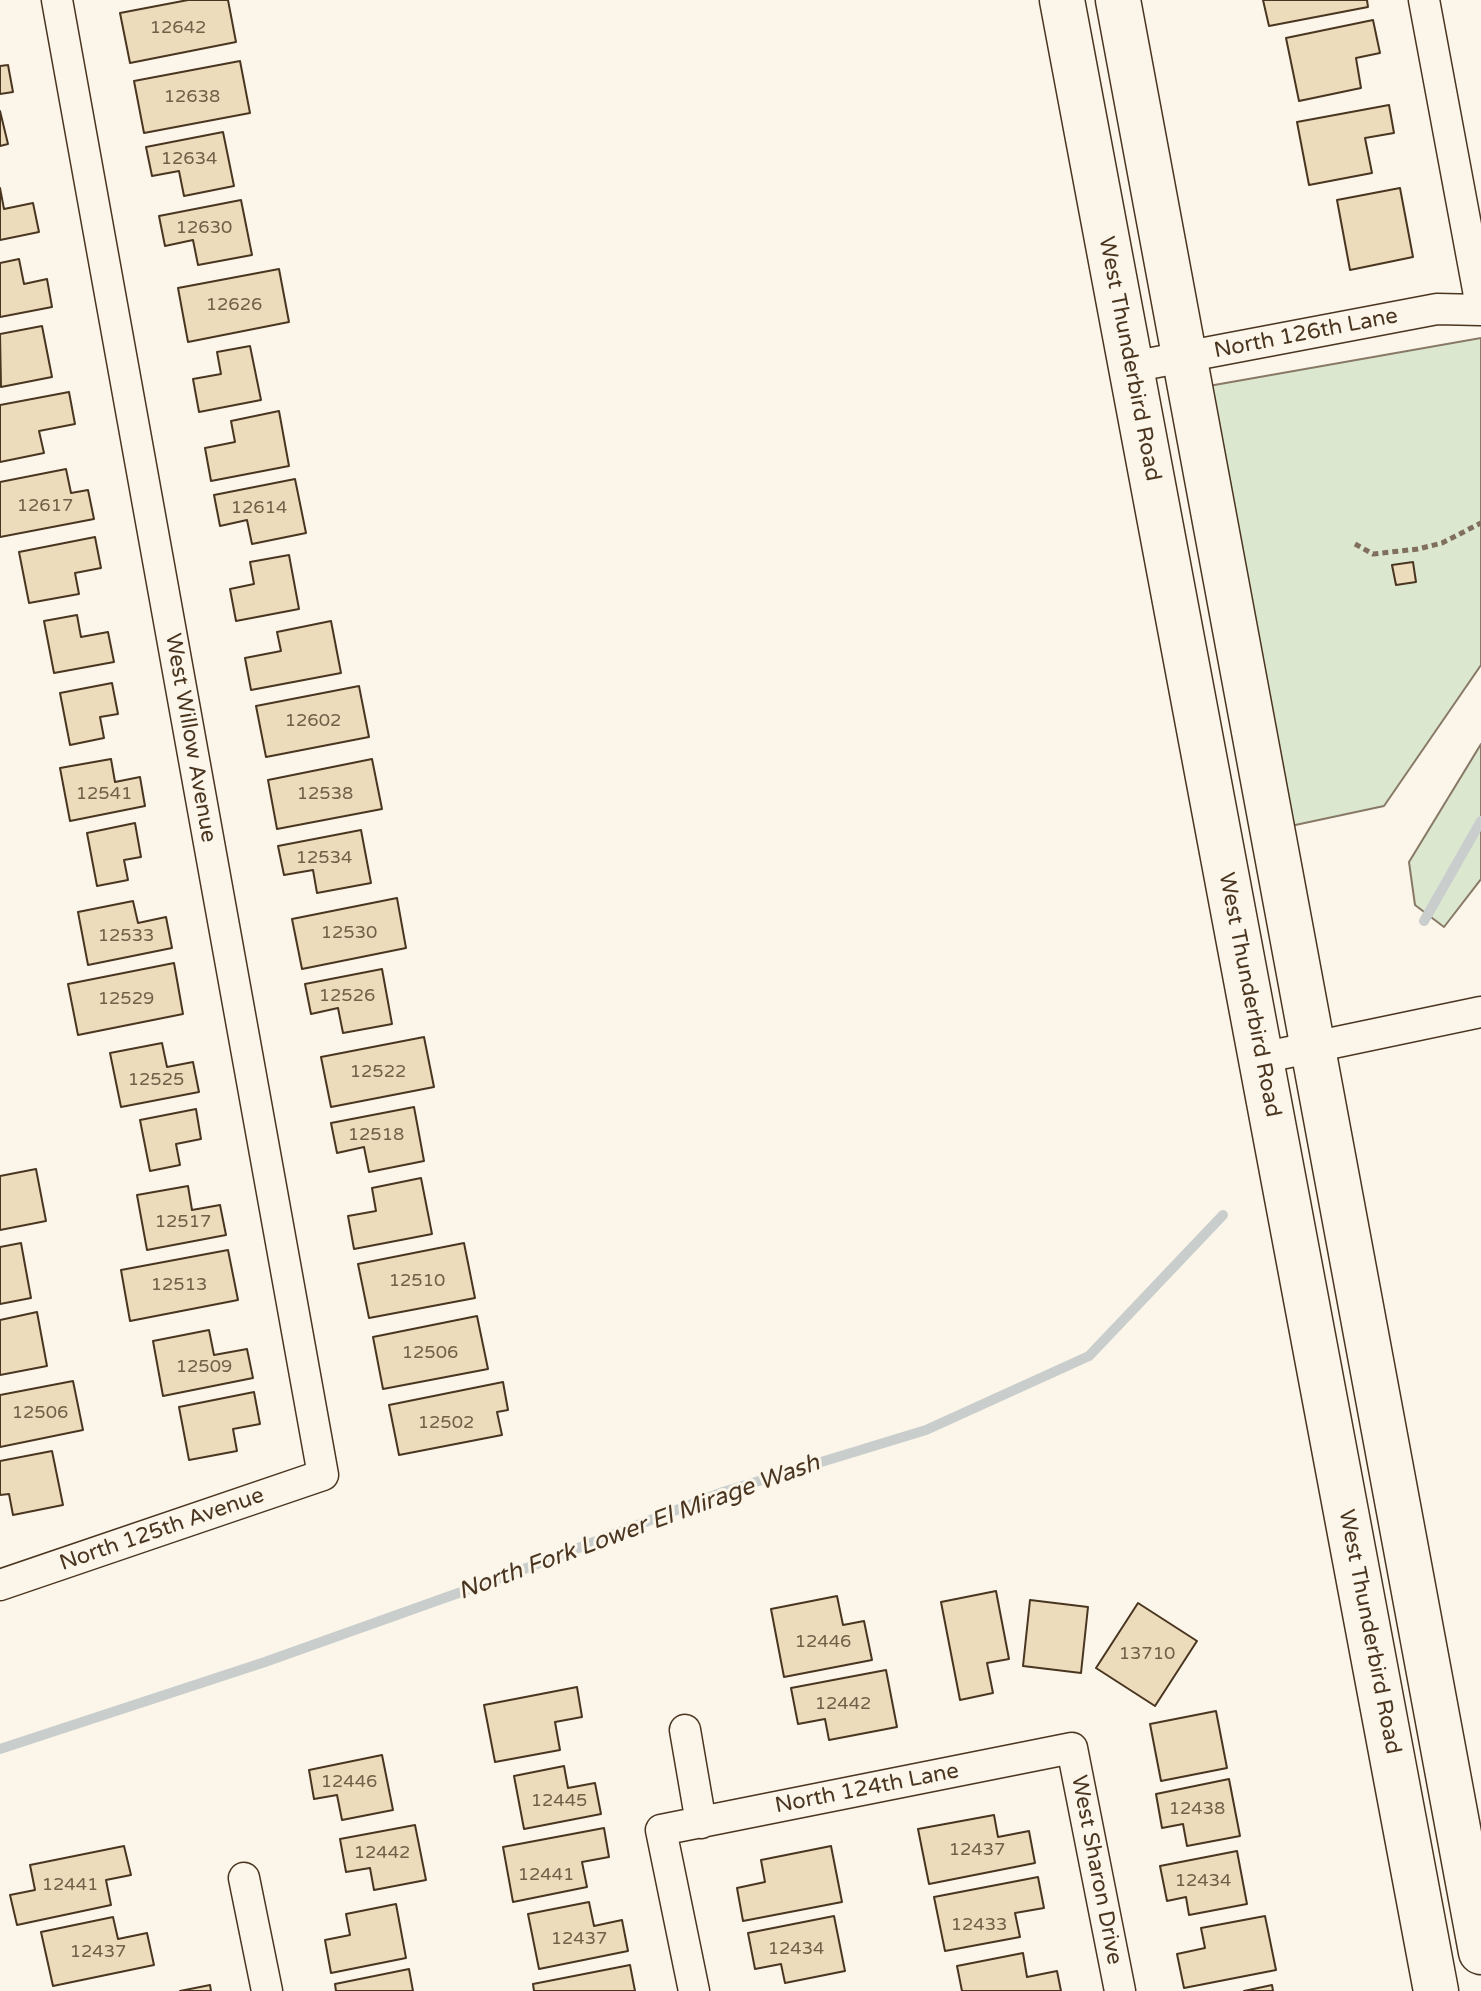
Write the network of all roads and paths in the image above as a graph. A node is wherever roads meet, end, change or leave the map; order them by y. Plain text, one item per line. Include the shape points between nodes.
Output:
1 (57, 0) edge
2 (1062, 0) edge
3 (1118, 0) edge
4 (1424, 0) edge
5 (1481, 308) edge
6 (1184, 357) junction
7 (1131, 367) junction
8 (1481, 523) edge
9 (1355, 544) dead end
10 (1481, 1012) edge
11 (1315, 1047) junction
12 (1261, 1058) junction
13 (323, 1475) joint
14 (0, 1585) edge
15 (685, 1730) dead end
16 (1072, 1748) joint
17 (701, 1823) junction
18 (244, 1878) dead end
19 (1481, 1952) edge
20 (267, 1991) edge
21 (694, 1991) edge
22 (1120, 1991) edge
23 (1436, 1991) edge

1 - 13 street, West Willow Avenue
2 - 7 main road, West Thunderbird Road
3 - 6 main road
4 - 5 street
5 - 6 street, North 126th Lane via 1437,309
6 - 7 street, North 126th Lane
6 - 11 main road
7 - 12 main road, West Thunderbird Road
8 - 9 path via 1418,549 1373,554
10 - 11 street
11 - 12 street
11 - 19 main road
12 - 23 main road, West Thunderbird Road
13 - 14 street, North 125th Avenue
15 - 17 street
16 - 17 street, North 124th Lane
16 - 22 street, West Sharon Drive
17 - 21 street, North 124th Lane via 661,1830
18 - 20 street

